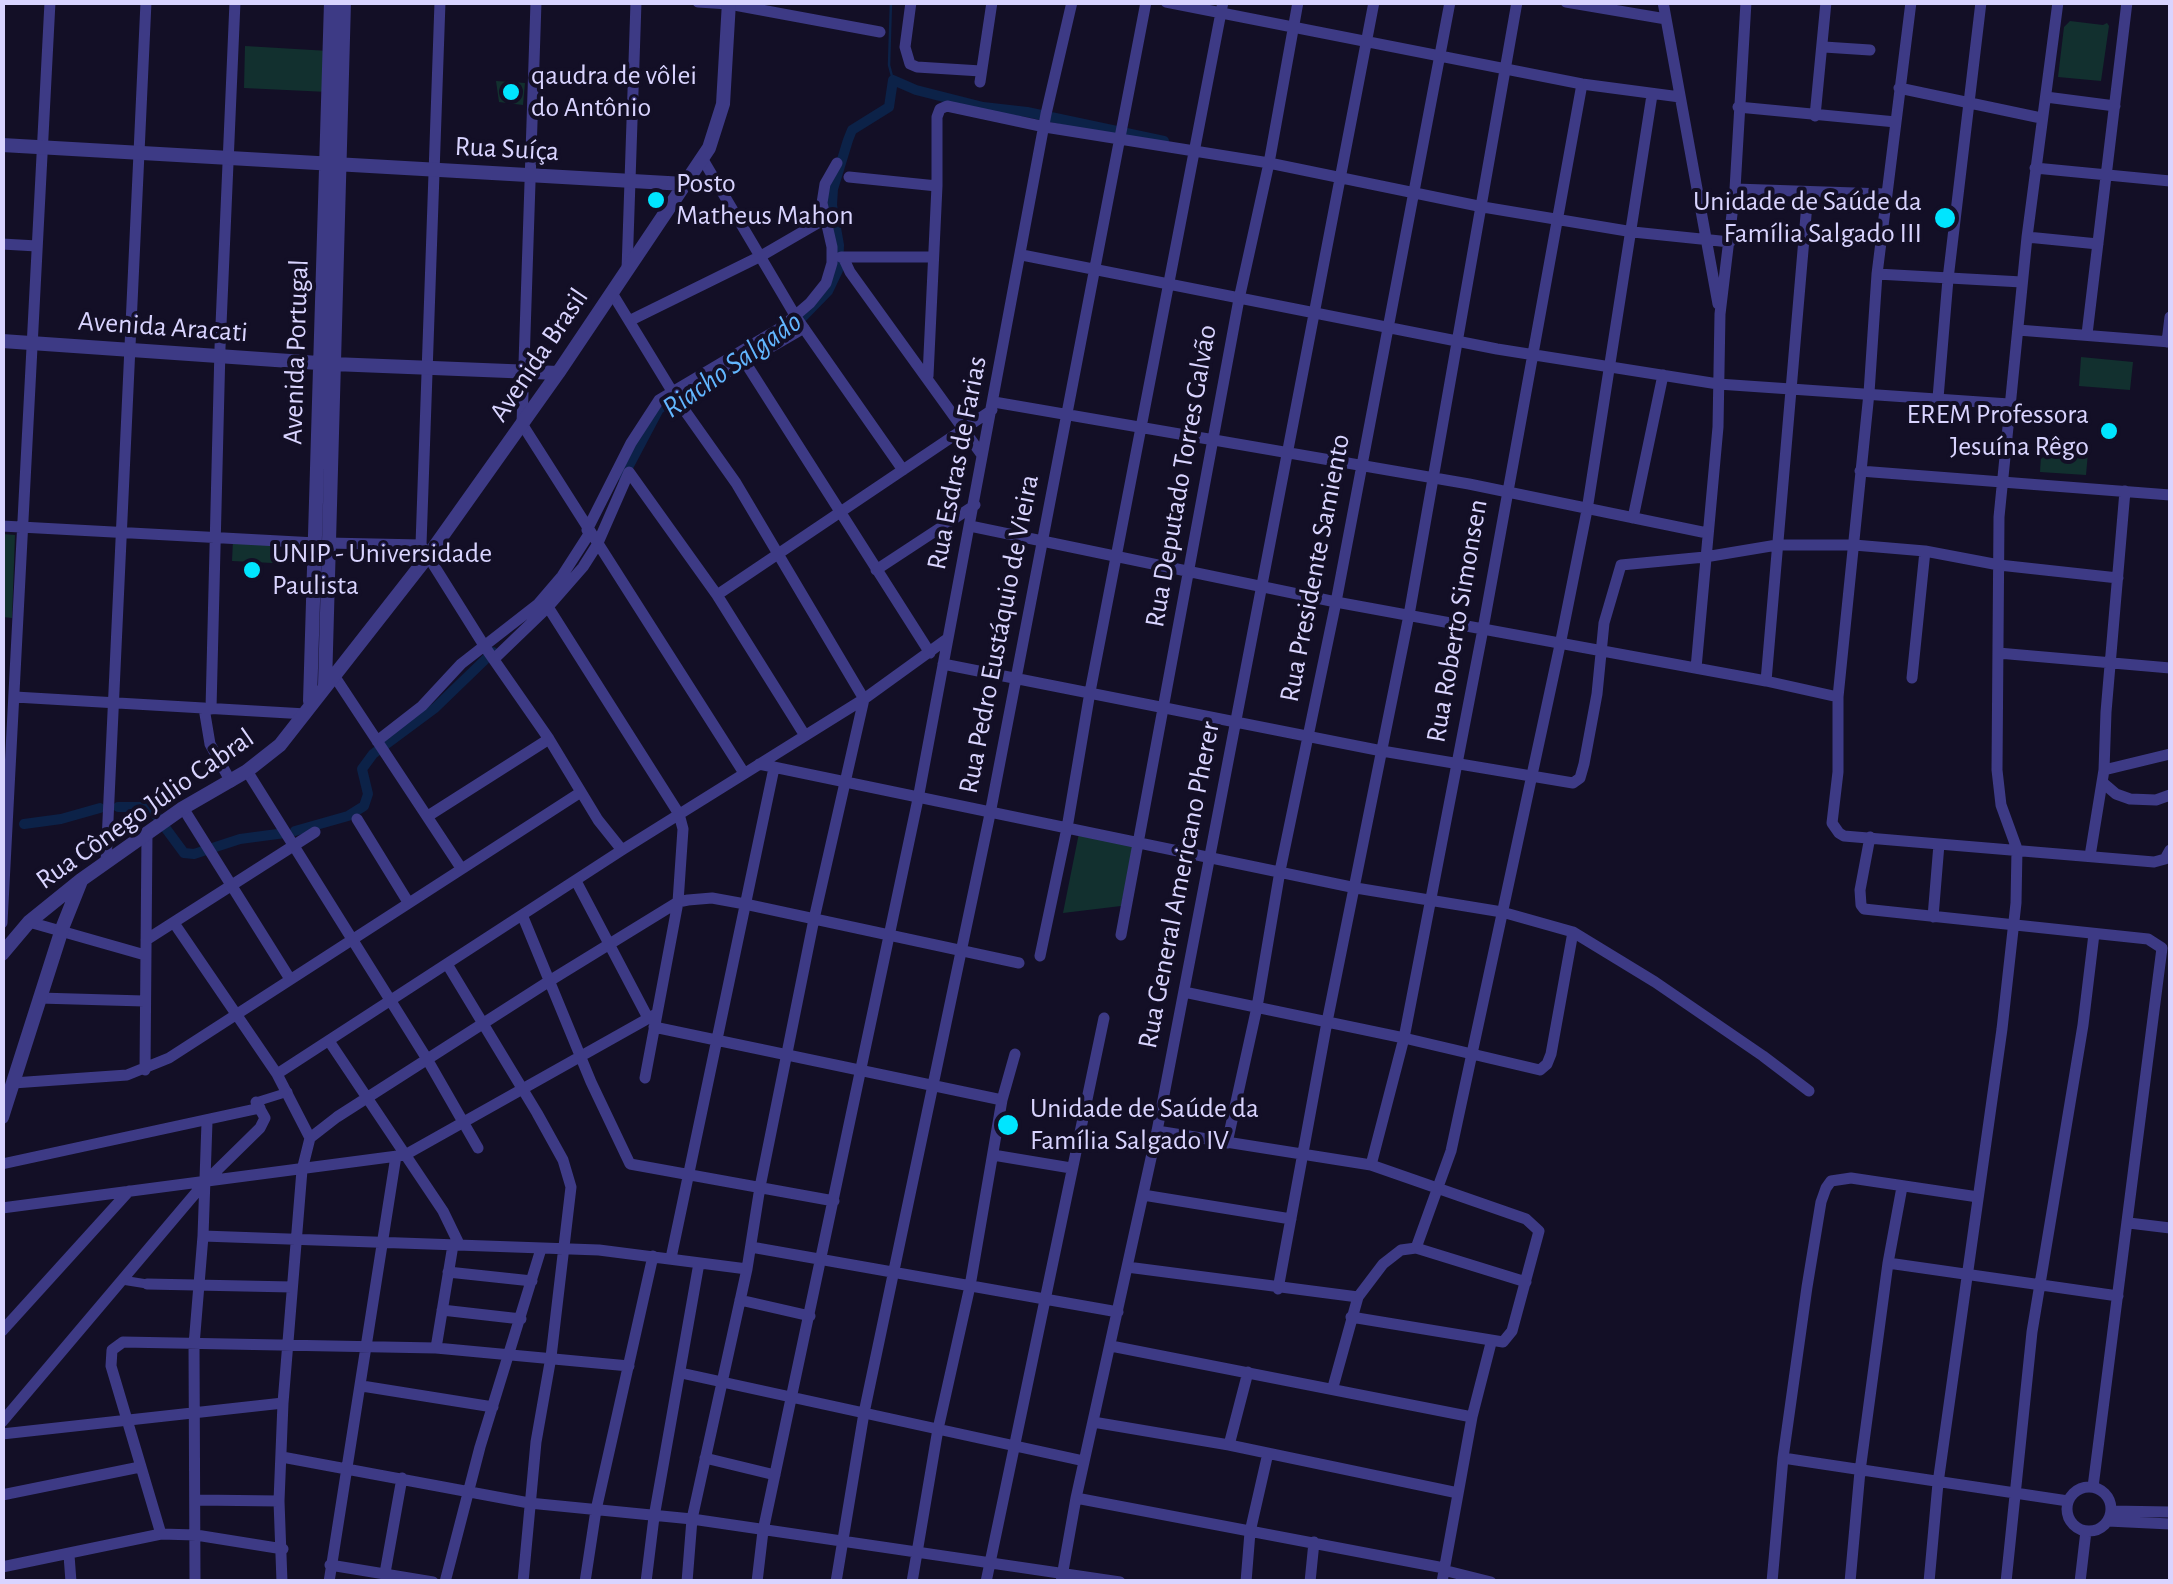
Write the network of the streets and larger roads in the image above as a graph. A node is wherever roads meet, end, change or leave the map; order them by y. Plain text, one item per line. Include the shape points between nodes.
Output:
1 (50, 2) edge
2 (146, 2) edge
3 (235, 2) edge
4 (331, 2) edge
5 (344, 2) edge
6 (440, 2) edge
7 (536, 2) edge
8 (636, 2) edge
9 (698, 2) edge
10 (911, 2) edge
11 (992, 2) edge
12 (1072, 2) edge
13 (1146, 2) edge
14 (1166, 2) edge
15 (1298, 2) edge
16 (1374, 2) edge
17 (1450, 2) edge
18 (1517, 2) edge
19 (1566, 2) edge
20 (1746, 2) edge
21 (1826, 2) edge
22 (1911, 2) edge
23 (1981, 2) edge
24 (2058, 2) edge
25 (2127, 2) edge
26 (1663, 3) edge
27 (729, 4) edge
28 (1222, 7) edge
29 (1666, 18) junction
30 (1294, 27) junction
31 (880, 32) dead end
32 (1367, 42) junction
33 (1824, 48) junction
34 (1870, 50) dead end
35 (1440, 55) junction
36 (1506, 67) junction
37 (1582, 84) junction
38 (1900, 88) junction
39 (1652, 95) junction
40 (1680, 97) junction
41 (2046, 97) junction
42 (1969, 102) junction
43 (2114, 106) junction
44 (1738, 107) junction
45 (1815, 116) junction
46 (2041, 118) junction
47 (1046, 121) junction
48 (1896, 122) junction
49 (1122, 134) junction
50 (2, 145) edge
51 (44, 148) junction
52 (140, 151) junction
53 (1196, 153) junction
54 (230, 158) junction
55 (702, 158) junction
56 (1269, 162) junction
57 (332, 163) junction
58 (837, 163) dead end
59 (2035, 168) junction
60 (433, 169) junction
61 (2106, 175) junction
62 (530, 177) junction
63 (850, 177) dead end
64 (1338, 178) junction
65 (630, 180) junction
66 (2170, 181) edge
67 (685, 184) junction
68 (937, 186) junction
69 (1735, 189) junction
70 (1412, 192) junction
71 (1808, 192) junction
72 (1885, 194) junction
73 (1483, 207) junction
74 (1558, 219) junction
75 (823, 220) junction
76 (1633, 232) junction
77 (2027, 237) junction
78 (1706, 240) junction
79 (1730, 242) junction
80 (2, 244) edge
81 (2098, 244) junction
82 (37, 246) junction
83 (1022, 254) junction
84 (761, 256) junction
85 (932, 257) junction
86 (627, 270) junction
87 (1094, 270) junction
88 (1877, 274) junction
89 (1948, 279) junction
90 (2022, 282) junction
91 (1169, 286) junction
92 (612, 293) junction
93 (1239, 299) junction
94 (1314, 314) junction
95 (1720, 314) junction
96 (2170, 317) edge
97 (631, 320) junction
98 (800, 322) junction
99 (1386, 328) junction
100 (2018, 330) junction
101 (2088, 334) junction
102 (2, 341) edge
103 (1459, 341) junction
104 (33, 342) junction
105 (2169, 342) edge
106 (130, 349) junction
107 (1532, 356) junction
108 (220, 357) junction
109 (745, 362) junction
110 (326, 364) junction
111 (1610, 366) junction
112 (428, 369) junction
113 (526, 371) junction
114 (558, 374) junction
115 (928, 376) junction
116 (1663, 376) junction
117 (1718, 384) junction
118 (1790, 388) junction
119 (1869, 394) junction
120 (676, 398) junction
121 (1938, 398) junction
122 (2010, 404) junction
123 (993, 406) junction
124 (1068, 413) junction
125 (522, 424) junction
126 (1142, 427) junction
127 (964, 429) junction
128 (1213, 438) junction
129 (1288, 453) junction
130 (982, 456) junction
131 (1360, 467) junction
132 (903, 470) junction
133 (1860, 470) junction
134 (1434, 479) junction
135 (2001, 482) junction
136 (2125, 491) junction
137 (1506, 492) junction
138 (2170, 495) edge
139 (975, 505) junction
140 (1588, 510) junction
141 (838, 512) junction
142 (1634, 518) junction
143 (2, 526) edge
144 (970, 526) junction
145 (23, 527) junction
146 (122, 531) junction
147 (1707, 532) junction
148 (216, 536) junction
149 (592, 537) junction
150 (1044, 542) junction
151 (322, 543) junction
152 (1778, 545) junction
153 (1854, 545) junction
154 (424, 550) junction
155 (1925, 551) junction
156 (778, 552) junction
157 (1705, 557) junction
158 (1118, 558) junction
159 (1999, 565) junction
160 (876, 570) junction
161 (1189, 571) junction
162 (2118, 578) junction
163 (1262, 586) junction
164 (716, 596) junction
165 (1336, 602) junction
166 (548, 608) junction
167 (1409, 615) junction
168 (2, 622) edge
169 (19, 623) junction
170 (1483, 629) junction
171 (947, 639) junction
172 (1560, 644) junction
173 (1601, 652) junction
174 (489, 653) junction
175 (930, 653) junction
176 (1998, 653) junction
177 (2111, 662) junction
178 (943, 664) junction
179 (1696, 668) junction
180 (2170, 668) edge
181 (1016, 678) junction
182 (1912, 678) dead end
183 (329, 680) junction
184 (1766, 681) junction
185 (1090, 692) junction
186 (15, 697) junction
187 (1838, 698) junction
188 (864, 699) junction
189 (114, 704) junction
190 (1163, 707) junction
191 (207, 708) junction
192 (308, 708) junction
193 (1236, 722) junction
194 (804, 734) junction
195 (1308, 736) junction
196 (549, 739) junction
197 (377, 741) junction
198 (1382, 751) junction
199 (2170, 754) edge
200 (759, 764) junction
201 (1456, 764) junction
202 (774, 768) junction
203 (247, 771) junction
204 (744, 772) junction
205 (7, 774) edge
206 (2103, 776) junction
207 (1530, 778) junction
208 (231, 782) junction
209 (845, 783) junction
210 (581, 792) junction
211 (2170, 795) edge
212 (918, 798) junction
213 (183, 808) junction
214 (679, 814) junction
215 (990, 814) junction
216 (428, 816) junction
217 (357, 820) dead end
218 (157, 826) junction
219 (1068, 828) junction
220 (315, 832) dead end
221 (1870, 837) junction
222 (1139, 844) junction
223 (1938, 844) junction
224 (295, 845) junction
225 (2017, 848) junction
226 (622, 850) junction
227 (2170, 850) edge
228 (2090, 856) junction
229 (1208, 858) junction
230 (106, 862) junction
231 (461, 868) junction
232 (1280, 871) junction
233 (81, 880) junction
234 (576, 881) junction
235 (232, 886) junction
236 (1356, 888) junction
237 (1430, 901) junction
238 (408, 902) junction
239 (678, 902) junction
240 (745, 904) junction
241 (1502, 912) junction
242 (522, 916) junction
243 (1932, 916) junction
244 (814, 919) junction
245 (29, 922) junction
246 (174, 923) junction
247 (2, 924) edge
248 (2014, 927) junction
249 (1573, 932) junction
250 (61, 934) junction
251 (889, 934) junction
252 (2094, 934) junction
253 (1121, 935) dead end
254 (146, 940) junction
255 (352, 940) junction
256 (610, 944) junction
257 (959, 951) junction
258 (2, 954) edge
259 (145, 956) junction
260 (1040, 956) dead end
261 (2166, 961) edge
262 (1018, 963) dead end
263 (447, 964) junction
264 (290, 979) junction
265 (551, 980) junction
266 (1184, 992) junction
267 (39, 998) junction
268 (144, 1000) junction
269 (390, 1003) junction
270 (1257, 1007) junction
271 (235, 1016) junction
272 (1104, 1018) dead end
273 (652, 1020) junction
274 (1327, 1022) junction
275 (484, 1023) junction
276 (1404, 1038) junction
277 (716, 1040) junction
278 (329, 1041) junction
279 (1015, 1054) dead end
280 (1473, 1054) junction
281 (580, 1055) junction
282 (787, 1056) junction
283 (427, 1059) junction
284 (146, 1070) junction
285 (860, 1070) junction
286 (277, 1074) junction
287 (10, 1078) edge
288 (645, 1078) dead end
289 (932, 1085) junction
290 (522, 1088) junction
291 (288, 1092) junction
292 (1808, 1092) dead end
293 (366, 1098) junction
294 (1002, 1100) junction
295 (258, 1105) junction
296 (2, 1117) edge
297 (207, 1122) junction
298 (464, 1122) junction
299 (1157, 1131) junction
300 (310, 1138) junction
301 (1227, 1142) junction
302 (478, 1148) dead end
303 (401, 1155) junction
304 (993, 1155) junction
305 (1305, 1155) junction
306 (2, 1164) edge
307 (1371, 1165) junction
308 (1071, 1168) junction
309 (302, 1170) junction
310 (686, 1172) junction
311 (206, 1182) junction
312 (760, 1187) junction
313 (1902, 1187) junction
314 (1440, 1190) junction
315 (129, 1191) junction
316 (1143, 1196) junction
317 (1978, 1197) junction
318 (834, 1201) junction
319 (2, 1208) edge
320 (1291, 1220) junction
321 (2129, 1224) junction
322 (2170, 1228) edge
323 (203, 1236) junction
324 (296, 1239) junction
325 (382, 1242) junction
326 (456, 1244) junction
327 (751, 1247) junction
328 (1416, 1248) junction
329 (542, 1249) junction
330 (563, 1249) junction
331 (654, 1256) junction
332 (670, 1258) junction
333 (822, 1261) junction
334 (700, 1263) junction
335 (1888, 1263) junction
336 (1127, 1268) junction
337 (747, 1269) junction
338 (448, 1272) junction
339 (895, 1274) junction
340 (1966, 1274) junction
341 (122, 1280) junction
342 (532, 1280) junction
343 (1526, 1282) junction
344 (147, 1284) joint
345 (198, 1284) junction
346 (970, 1286) junction
347 (2040, 1286) junction
348 (292, 1287) junction
349 (1278, 1289) junction
350 (2118, 1296) junction
351 (1358, 1298) junction
352 (740, 1300) junction
353 (1043, 1301) junction
354 (442, 1310) junction
355 (1118, 1312) junction
356 (810, 1316) junction
357 (1350, 1316) junction
358 (521, 1319) junction
359 (2, 1331) edge
360 (1491, 1342) junction
361 (194, 1345) junction
362 (288, 1346) junction
363 (1111, 1346) junction
364 (368, 1348) junction
365 (436, 1348) junction
366 (510, 1354) junction
367 (551, 1357) junction
368 (629, 1366) junction
369 (1248, 1372) junction
370 (681, 1373) junction
371 (721, 1381) junction
372 (362, 1386) junction
373 (1333, 1388) junction
374 (792, 1396) junction
375 (283, 1403) junction
376 (493, 1407) junction
377 (195, 1412) junction
378 (864, 1413) junction
379 (1472, 1417) junction
380 (125, 1419) junction
381 (2, 1422) edge
382 (1093, 1422) junction
383 (938, 1430) junction
384 (2, 1434) edge
385 (1229, 1445) junction
386 (1012, 1446) junction
387 (1268, 1453) junction
388 (282, 1457) junction
389 (704, 1458) junction
390 (1783, 1458) junction
391 (1084, 1461) junction
392 (140, 1467) junction
393 (347, 1469) junction
394 (1860, 1471) junction
395 (775, 1475) junction
396 (402, 1478) junction
397 (1938, 1483) junction
398 (2093, 1487) junction
399 (470, 1491) junction
400 (1458, 1493) junction
401 (2016, 1493) junction
402 (2, 1495) edge
403 (1076, 1498) junction
404 (197, 1500) junction
405 (2068, 1501) junction
406 (278, 1502) junction
407 (529, 1503) junction
408 (596, 1510) junction
409 (2170, 1512) edge
410 (654, 1516) junction
411 (2110, 1516) junction
412 (692, 1519) junction
413 (2170, 1524) edge
414 (762, 1531) junction
415 (1250, 1532) junction
416 (2086, 1532) junction
417 (161, 1534) junction
418 (196, 1535) junction
419 (1314, 1542) junction
420 (841, 1543) junction
421 (283, 1549) junction
422 (915, 1552) junction
423 (69, 1554) junction
424 (988, 1563) junction
425 (330, 1565) junction
426 (2, 1567) edge
427 (386, 1573) junction
428 (1443, 1573) edge
429 (1061, 1578) edge
430 (71, 1582) edge
431 (195, 1582) edge
432 (282, 1582) edge
433 (329, 1582) edge
434 (433, 1582) edge
435 (445, 1582) edge
436 (524, 1582) edge
437 (585, 1582) edge
438 (646, 1582) edge
439 (687, 1582) edge
440 (757, 1582) edge
441 (836, 1582) edge
442 (912, 1582) edge
443 (986, 1582) edge
444 (1120, 1582) edge
445 (1246, 1582) edge
446 (1310, 1582) edge
447 (1491, 1582) edge
448 (1772, 1582) edge
449 (1850, 1582) edge
450 (1929, 1582) edge
451 (2006, 1582) edge
452 (2080, 1582) edge

1 - 51 street
2 - 52 street
3 - 54 street
4 - 57 street, Avenida Portugal
5 - 57 street, Avenida Portugal
6 - 60 street
7 - 62 street
8 - 65 street
9 - 27 street
10 - 11 street via 905,47 910,64 980,77
12 - 47 street, Rua Esdras de Farias
13 - 49 street, Rua Pedro Eustáquio de Vieira
14 - 28 street
15 - 30 street, Rua Deputado Torres Galvão
16 - 32 street, Rua General Americano Pherer
17 - 35 street, Rua Presidente Samiento
18 - 36 street
19 - 29 street
20 - 44 street
21 - 33 street
22 - 38 street
23 - 42 street
24 - 41 street
25 - 43 street
26 - 29 street
27 - 31 street
27 - 55 street, Avenida Brasil via 724,104
28 - 30 street
28 - 53 street
29 - 40 street
30 - 32 street
30 - 56 street, Rua Deputado Torres Galvão
32 - 35 street
32 - 64 street, Rua General Americano Pherer
33 - 34 street
33 - 45 street
35 - 36 street
35 - 70 street, Rua Presidente Samiento
36 - 37 street
36 - 73 street
37 - 39 street
37 - 74 street, Rua Roberto Simonsen
38 - 42 street
38 - 48 street
39 - 40 street
39 - 76 street
40 - 78 street
41 - 43 street
41 - 46 street
42 - 46 street
42 - 89 street
43 - 61 street
44 - 45 street
44 - 69 street
45 - 48 street
46 - 59 street
47 - 49 street
47 - 68 street via 940,109
47 - 83 street, Rua Esdras de Farias
48 - 72 street
49 - 53 street
49 - 87 street, Rua Pedro Eustáquio de Vieira
50 - 51 street, Rua Suíça
51 - 52 street, Rua Suíça
51 - 82 street
52 - 54 street, Rua Suíça
52 - 106 street
53 - 56 street
53 - 91 street
54 - 57 street, Rua Suíça
54 - 108 street
55 - 67 street, Avenida Brasil
55 - 84 street
56 - 64 street
56 - 93 street, Rua Deputado Torres Galvão
57 - 60 street, Rua Suíça
57 - 110 street, Avenida Portugal
58 - 75 street via 825,184
59 - 61 street
59 - 77 street
60 - 62 street, Rua Suíça
60 - 112 street
61 - 66 street
61 - 81 street
62 - 65 street, Rua Suíça
62 - 113 street
63 - 68 street
64 - 70 street
64 - 94 street, Rua General Americano Pherer
65 - 67 street, Rua Suíça
65 - 86 street
67 - 86 street, Avenida Brasil
68 - 85 street
69 - 71 street
69 - 79 street
70 - 73 street
70 - 99 street, Rua Presidente Samiento
71 - 72 street
71 - 118 street
72 - 88 street
73 - 74 street
73 - 103 street
74 - 76 street
74 - 107 street, Rua Roberto Simonsen
75 - 84 street
75 - 98 street via 832,247 830,273
76 - 78 street
76 - 111 street
77 - 81 street
77 - 90 street
78 - 79 street
78 - 95 street
79 - 95 street
80 - 82 street
81 - 101 street
82 - 104 street
83 - 87 street
83 - 123 street, Rua Esdras de Farias
84 - 97 street
84 - 98 street
85 - 115 street
85 - 115 street via 842,257
86 - 92 street, Avenida Brasil
87 - 91 street
87 - 124 street, Rua Pedro Eustáquio de Vieira
88 - 89 street
88 - 119 street
89 - 90 street
89 - 121 street
90 - 100 street
91 - 93 street
91 - 126 street
92 - 97 street
92 - 114 street, Avenida Brasil
93 - 94 street
93 - 128 street, Rua Deputado Torres Galvão
94 - 99 street
94 - 129 street, Rua General Americano Pherer
95 - 117 street
96 - 105 street
97 - 120 street
98 - 109 street
98 - 120 street
98 - 132 street
99 - 103 street
99 - 131 street, Rua Presidente Samiento
100 - 101 street
100 - 122 street
101 - 105 street
102 - 104 street, Avenida Aracati
103 - 107 street
103 - 134 street
104 - 106 street, Avenida Aracati
104 - 145 street
106 - 108 street, Avenida Aracati
106 - 146 street
107 - 111 street
107 - 137 street, Rua Roberto Simonsen
108 - 110 street, Avenida Aracati
108 - 148 street
109 - 120 street
109 - 141 street
110 - 112 street, Avenida Aracati
110 - 151 street, Avenida Portugal
111 - 116 street
111 - 140 street
112 - 113 street, Avenida Aracati
112 - 154 street
113 - 114 street, Avenida Aracati
113 - 125 street
114 - 125 street, Avenida Brasil
115 - 127 street
116 - 117 street
116 - 142 street
117 - 118 street
117 - 147 street
118 - 119 street
118 - 152 street
119 - 121 street
119 - 133 street
120 - 149 street via 659,400 646,419
120 - 156 street
121 - 122 street
122 - 135 street
123 - 124 street
123 - 127 street
123 - 130 street, Rua Esdras de Farias
124 - 126 street
124 - 150 street, Rua Pedro Eustáquio de Vieira
125 - 149 street
125 - 154 street, Avenida Brasil
126 - 128 street
126 - 158 street
127 - 130 street
127 - 132 street
128 - 129 street
128 - 161 street, Rua Deputado Torres Galvão
129 - 131 street
129 - 163 street, Rua General Americano Pherer
130 - 139 street, Rua Esdras de Farias
131 - 134 street
131 - 165 street, Rua Presidente Samiento
132 - 141 street
133 - 135 street
133 - 153 street
134 - 137 street
134 - 167 street
135 - 136 street
135 - 159 street
136 - 138 street
136 - 162 street
137 - 140 street
137 - 170 street, Rua Roberto Simonsen
139 - 144 street, Rua Esdras de Farias
139 - 160 street
140 - 142 street
140 - 172 street
141 - 156 street
141 - 160 street
142 - 147 street
143 - 145 street
144 - 150 street
144 - 171 street, Rua Esdras de Farias
145 - 146 street
145 - 169 street
146 - 148 street
146 - 189 street
147 - 157 street
148 - 151 street
148 - 191 street
149 - 164 street via 629,472
149 - 166 street via 574,578
149 - 174 street
149 - 204 street
150 - 158 street
150 - 181 street, Rua Pedro Eustáquio de Vieira
151 - 154 street
151 - 183 street, Avenida Portugal
151 - 192 street, Avenida Portugal
152 - 153 street
152 - 157 street
152 - 184 street
153 - 155 street
153 - 187 street
154 - 174 street
154 - 183 street, Avenida Brasil
155 - 159 street
155 - 182 street
156 - 164 street
156 - 188 street
157 - 173 street via 1621,565
157 - 179 street
158 - 161 street
158 - 185 street
159 - 162 street
159 - 176 street
160 - 175 street
161 - 163 street
161 - 190 street, Rua Deputado Torres Galvão
162 - 177 street
163 - 165 street
163 - 193 street, Rua General Americano Pherer
164 - 194 street
165 - 167 street
165 - 195 street, Rua Presidente Samiento
166 - 174 street
166 - 214 street
167 - 170 street
167 - 198 street
168 - 169 street
169 - 186 street
170 - 172 street
170 - 201 street, Rua Roberto Simonsen
171 - 175 street
171 - 178 street, Rua Esdras de Farias
172 - 173 street
172 - 207 street
173 - 179 street
173 - 207 street via 1580,778 1573,784
174 - 196 street
174 - 197 street via 461,664
175 - 188 street
176 - 177 street
176 - 225 street via 1996,770
177 - 180 street
177 - 206 street
178 - 181 street
178 - 212 street, Rua Esdras de Farias
179 - 184 street
181 - 185 street
181 - 215 street, Rua Pedro Eustáquio de Vieira
183 - 192 street, Avenida Brasil
183 - 197 street
184 - 187 street
185 - 190 street
185 - 219 street
186 - 189 street
186 - 205 street
187 - 221 street via 1832,822 1838,833
188 - 194 street
188 - 209 street
189 - 191 street
189 - 230 street
190 - 193 street
190 - 222 street, Rua Deputado Torres Galvão
191 - 192 street
191 - 208 street via 210,744
192 - 203 street, Rua Cônego Júlio Cabral via 280,746
193 - 195 street
193 - 229 street, Rua General Americano Pherer
194 - 200 street
195 - 198 street
195 - 232 street, Rua Presidente Samiento
196 - 210 street
196 - 216 street
197 - 216 street
198 - 201 street
198 - 236 street
199 - 206 street
200 - 202 street
200 - 204 street
201 - 207 street
201 - 237 street, Rua Roberto Simonsen
202 - 209 street
202 - 240 street
203 - 208 street, Rua Cônego Júlio Cabral
203 - 224 street
204 - 214 street
205 - 247 street
206 - 211 street via 2116,794 2130,799
206 - 228 street
207 - 241 street
208 - 213 street, Rua Cônego Júlio Cabral
209 - 212 street
209 - 244 street
210 - 226 street
210 - 231 street
212 - 215 street
212 - 251 street, Rua Esdras de Farias
213 - 218 street, Rua Cônego Júlio Cabral
213 - 235 street
214 - 226 street
214 - 239 street
215 - 219 street
215 - 257 street, Rua Pedro Eustáquio de Vieira
216 - 231 street
217 - 238 street
218 - 230 street, Rua Cônego Júlio Cabral
218 - 254 street
219 - 222 street
219 - 260 street
220 - 224 street
221 - 223 street
221 - 243 street via 1864,909
222 - 229 street
222 - 253 street, Rua Deputado Torres Galvão
223 - 225 street
223 - 243 street
224 - 235 street
224 - 255 street
225 - 228 street
225 - 248 street
226 - 234 street
227 - 228 street via 2154,862
229 - 232 street
229 - 266 street, Rua General Americano Pherer
230 - 233 street, Rua Cônego Júlio Cabral
231 - 238 street
232 - 236 street
232 - 270 street, Rua Presidente Samiento
233 - 245 street, Rua Cônego Júlio Cabral
233 - 250 street
234 - 242 street
234 - 256 street
235 - 246 street
235 - 264 street
236 - 237 street
236 - 274 street
237 - 241 street
237 - 276 street, Rua Roberto Simonsen
238 - 255 street
239 - 240 street via 712,898
239 - 256 street
239 - 273 street
240 - 244 street
240 - 277 street
241 - 249 street
241 - 280 street
242 - 263 street
242 - 265 street
243 - 248 street
244 - 251 street
244 - 282 street
245 - 250 street
245 - 258 street, Rua Cônego Júlio Cabral
246 - 254 street
246 - 271 street
248 - 252 street
248 - 317 street
249 - 280 street via 1544,1068
249 - 292 street
250 - 259 street
250 - 267 street
251 - 257 street
251 - 285 street, Rua Esdras de Farias
252 - 261 street via 2160,944
252 - 347 street
254 - 259 street
255 - 264 street
255 - 269 street
256 - 265 street
256 - 273 street
257 - 262 street
257 - 289 street, Rua Pedro Eustáquio de Vieira
259 - 268 street
261 - 321 street
263 - 269 street
263 - 275 street
264 - 271 street
265 - 275 street
265 - 281 street
266 - 270 street
266 - 299 street, Rua General Americano Pherer
267 - 268 street
267 - 287 street
268 - 284 street
269 - 278 street
269 - 283 street
270 - 274 street
270 - 301 street, Rua Presidente Samiento
271 - 284 street
271 - 286 street
272 - 308 street
273 - 277 street
273 - 281 street
273 - 288 street
274 - 276 street
274 - 305 street
275 - 283 street
275 - 290 street
276 - 280 street
276 - 307 street, Rua Roberto Simonsen
277 - 282 street
277 - 310 street
278 - 286 street
278 - 293 street
279 - 294 street
280 - 314 street
281 - 290 street
281 - 310 street via 630,1164
282 - 285 street
282 - 312 street
283 - 293 street
283 - 298 street
284 - 287 street via 96,1079
285 - 289 street
285 - 318 street, Rua Esdras de Farias
286 - 291 street
287 - 296 street
289 - 294 street
289 - 339 street, Rua Pedro Eustáquio de Vieira
290 - 298 street
290 - 330 street via 569,1174
291 - 295 street
291 - 300 street
293 - 300 street
293 - 303 street
294 - 304 street
295 - 297 street
295 - 311 street via 265,1118 260,1128
297 - 306 street
297 - 311 street
298 - 302 street
298 - 303 street
299 - 301 street
299 - 316 street, Rua General Americano Pherer
300 - 309 street
301 - 305 street
303 - 309 street
303 - 325 street
303 - 326 street via 443,1211
304 - 308 street
304 - 346 street
305 - 307 street
305 - 320 street
307 - 314 street
308 - 353 street
309 - 311 street
309 - 324 street
310 - 312 street
310 - 332 street
311 - 315 street
311 - 323 street
311 - 341 street
312 - 318 street
312 - 327 street
313 - 317 street
313 - 335 street
313 - 390 street via 1831,1180 1821,1202
314 - 328 street
314 - 343 street via 1526,1219 1539,1231
315 - 319 street
315 - 359 street
316 - 320 street
316 - 336 street, Rua General Americano Pherer
317 - 340 street
318 - 333 street, Rua Esdras de Farias
320 - 349 street
321 - 322 street
321 - 350 street
323 - 324 street
323 - 345 street
324 - 325 street
324 - 348 street
325 - 326 street
325 - 364 street
326 - 329 street
326 - 338 street
327 - 333 street
327 - 337 street
328 - 343 street
328 - 351 street via 1396,1254
329 - 330 street
329 - 342 street
330 - 331 street
330 - 367 street
331 - 332 street
331 - 368 street
332 - 334 street
333 - 339 street
333 - 356 street, Rua Esdras de Farias
334 - 337 street
334 - 370 street
335 - 340 street
335 - 394 street
336 - 349 street
336 - 355 street, Rua General Americano Pherer
337 - 352 street
338 - 342 street
338 - 354 street
339 - 346 street
339 - 378 street, Rua Pedro Eustáquio de Vieira
340 - 347 street
340 - 397 street
341 - 344 street
341 - 381 street
342 - 358 street
343 - 360 street via 1508,1340
344 - 345 street
345 - 348 street
345 - 361 street
346 - 353 street
346 - 383 street
347 - 350 street
347 - 401 street
348 - 362 street
349 - 351 street
350 - 398 street
351 - 357 street
352 - 356 street
352 - 371 street
353 - 355 street
353 - 386 street
354 - 358 street
354 - 365 street
355 - 363 street, Rua General Americano Pherer
356 - 374 street, Rua Esdras de Farias
357 - 360 street
357 - 373 street
358 - 366 street
360 - 379 street
361 - 362 street
361 - 377 street
361 - 380 street via 116,1344 111,1357
362 - 364 street
362 - 375 street
363 - 369 street
363 - 382 street, Rua General Americano Pherer
364 - 365 street
364 - 372 street
365 - 366 street
366 - 367 street
366 - 376 street
367 - 368 street
367 - 407 street
368 - 408 street
369 - 373 street
369 - 385 street
370 - 371 street
370 - 410 street
371 - 374 street
371 - 389 street
372 - 376 street
372 - 393 street
373 - 379 street
374 - 378 street
374 - 395 street, Rua Esdras de Farias
375 - 377 street
375 - 388 street
376 - 399 street
377 - 380 street
377 - 404 street
378 - 383 street
378 - 420 street, Rua Pedro Eustáquio de Vieira
379 - 400 street
380 - 384 street
380 - 392 street
382 - 385 street
382 - 391 street, Rua General Americano Pherer
383 - 386 street
383 - 422 street
385 - 387 street
386 - 391 street
386 - 424 street
387 - 400 street
387 - 415 street
388 - 393 street
388 - 406 street
389 - 395 street
389 - 412 street
390 - 394 street
390 - 448 street
391 - 403 street, Rua General Americano Pherer
392 - 402 street
392 - 417 street
393 - 396 street
393 - 425 street
394 - 397 street
394 - 449 street
395 - 414 street, Rua Esdras de Farias
396 - 399 street
396 - 427 street
397 - 401 street
397 - 450 street
398 - 405 street
398 - 411 street via 2107,1496
399 - 407 street
399 - 435 street
400 - 428 street
401 - 405 street
401 - 451 street
403 - 415 street
403 - 429 street, Rua General Americano Pherer
404 - 406 street
404 - 418 street
405 - 416 street via 2069,1520
406 - 421 street
407 - 408 street
407 - 436 street
408 - 410 street
408 - 437 street
409 - 411 street
410 - 412 street
410 - 438 street
411 - 413 street
411 - 416 street
412 - 414 street
412 - 439 street
414 - 420 street
414 - 440 street, Rua Esdras de Farias
415 - 419 street
415 - 445 street
416 - 452 street
417 - 418 street
417 - 423 street
418 - 421 street
418 - 431 street
419 - 428 street
419 - 446 street
420 - 422 street
420 - 441 street, Rua Pedro Eustáquio de Vieira
421 - 432 street
422 - 424 street
422 - 442 street
423 - 426 street
423 - 430 street
424 - 429 street
424 - 443 street
425 - 427 street
425 - 433 street
427 - 434 street
428 - 447 street
429 - 444 street

